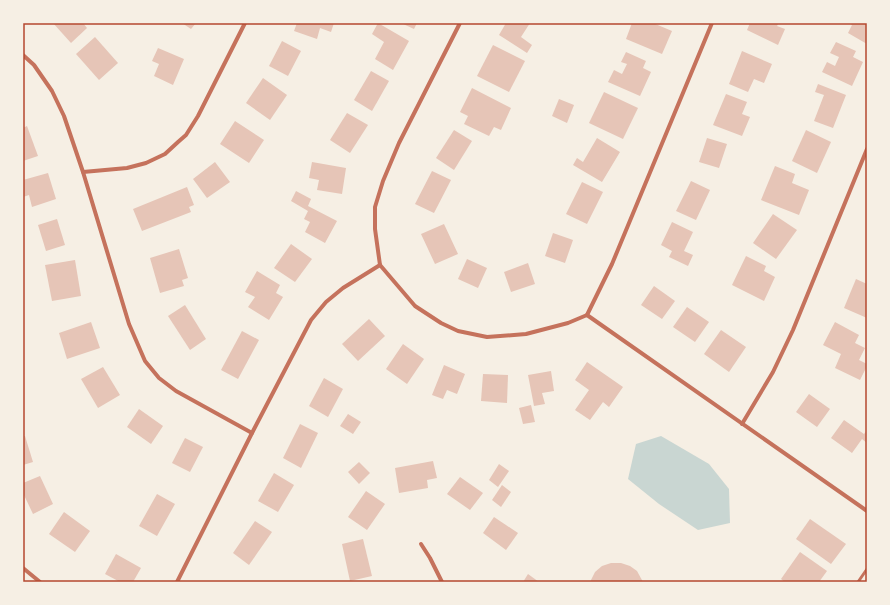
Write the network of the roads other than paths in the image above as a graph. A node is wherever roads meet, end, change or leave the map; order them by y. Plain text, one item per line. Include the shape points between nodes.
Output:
1 (245, 23) edge
2 (460, 23) edge
3 (712, 23) edge
4 (23, 55) edge
5 (867, 149) edge
6 (83, 172) junction
7 (380, 265) junction
8 (587, 315) junction
9 (742, 424) junction
10 (252, 433) junction
11 (867, 511) edge
12 (421, 544) dead end
13 (23, 568) edge
14 (867, 569) edge
15 (40, 582) edge
16 (177, 582) edge
17 (442, 582) edge
18 (858, 582) edge

1 - 6 street via 186,135 165,154 146,163 127,168
2 - 7 street via 383,180 375,207
3 - 8 street via 612,264
4 - 6 street via 34,65 52,91 64,116
5 - 9 street via 793,330 773,372
6 - 10 street via 129,324 145,361 159,378 176,391
7 - 8 street via 415,306 458,331 487,337 526,334 568,324
7 - 10 street via 343,288 326,302 311,320
8 - 9 street
9 - 11 street
10 - 16 street
12 - 17 street
13 - 15 street
14 - 18 lane

